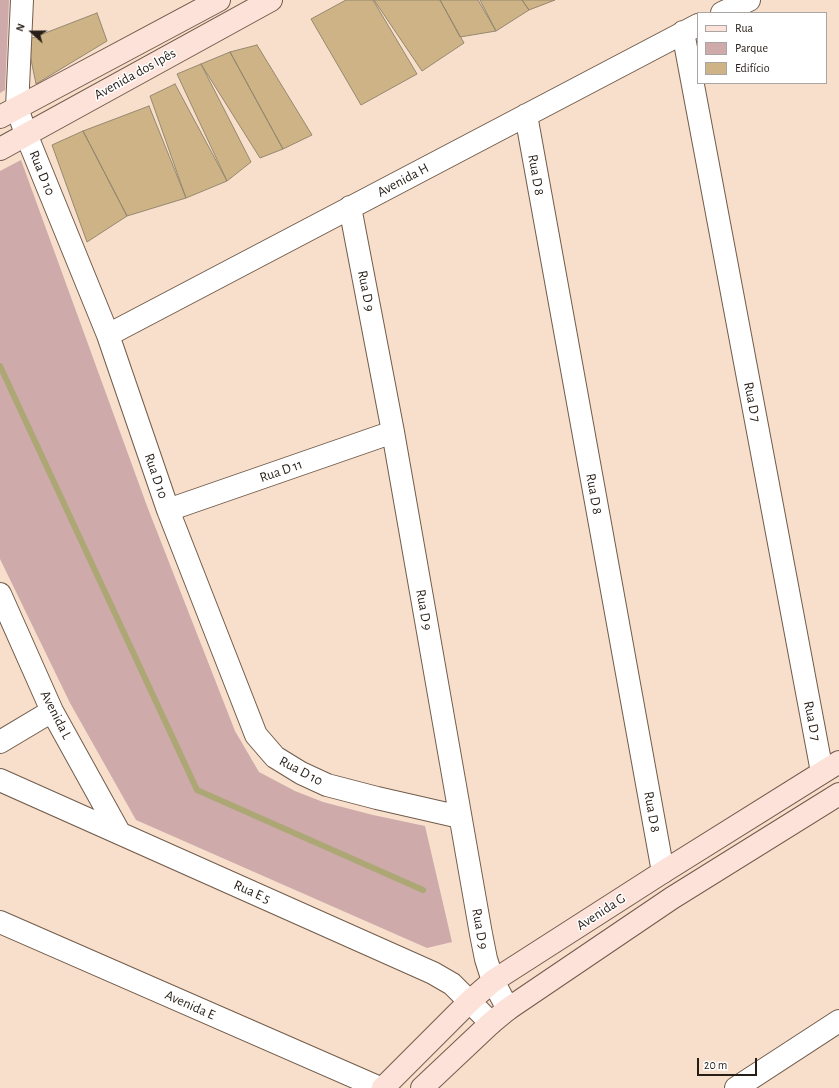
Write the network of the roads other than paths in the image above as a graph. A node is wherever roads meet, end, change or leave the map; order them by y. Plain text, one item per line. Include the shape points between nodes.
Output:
1 (22, 0) edge
2 (219, 0) edge
3 (271, 0) edge
4 (749, 0) edge
5 (724, 12) edge
6 (691, 28) edge
7 (697, 60) edge
8 (702, 84) edge
9 (9, 113) edge
10 (526, 115) junction
11 (26, 134) junction
12 (0, 149) edge
13 (350, 207) junction
14 (108, 334) junction
15 (393, 432) junction
16 (168, 510) junction
17 (0, 594) edge
18 (52, 711) junction
19 (0, 742) edge
20 (830, 767) edge
21 (0, 780) edge
22 (839, 794) edge
23 (460, 817) junction
24 (119, 832) junction
25 (663, 872) junction
26 (0, 922) edge
27 (492, 981) junction
28 (470, 1001) junction
29 (508, 1009) junction
30 (839, 1022) edge
31 (491, 1023) junction
32 (381, 1088) edge
33 (422, 1088) edge
34 (736, 1088) edge

1 - 9 street, Rua D 10
2 - 9 main road, Avenida dos Ipês
3 - 11 main road, Avenida dos Ipês
4 - 5 street
6 - 7 street, Rua D 7
6 - 10 street, Avenida H
8 - 20 street, Rua D 7
9 - 11 street, Rua D 10
10 - 13 street, Avenida H
10 - 25 street, Rua D 8
11 - 12 main road, Avenida dos Ipês
11 - 14 street, Rua D 10
13 - 14 street, Avenida H
13 - 15 street, Rua D 9
14 - 16 street, Rua D 10
15 - 16 street, Rua D 11
15 - 23 street, Rua D 9
16 - 23 street, Rua D 10 via 256,735 275,758 327,785
17 - 18 street, Avenida L
18 - 19 street
18 - 24 street, Avenida L
20 - 25 main road, Avenida G
21 - 24 street, Rua E 5
22 - 29 main road, Avenida G via 672,898
23 - 27 street, Rua D 9
24 - 28 street, Rua E 5 via 433,973 452,984
25 - 27 main road, Avenida G
26 - 32 street, Avenida E
27 - 28 main road, Avenida G
27 - 29 street, Rua D 9
28 - 31 street, Rua E 5
28 - 32 main road, Avenida G
29 - 31 main road, Avenida G
30 - 34 street
31 - 33 main road, Avenida G

